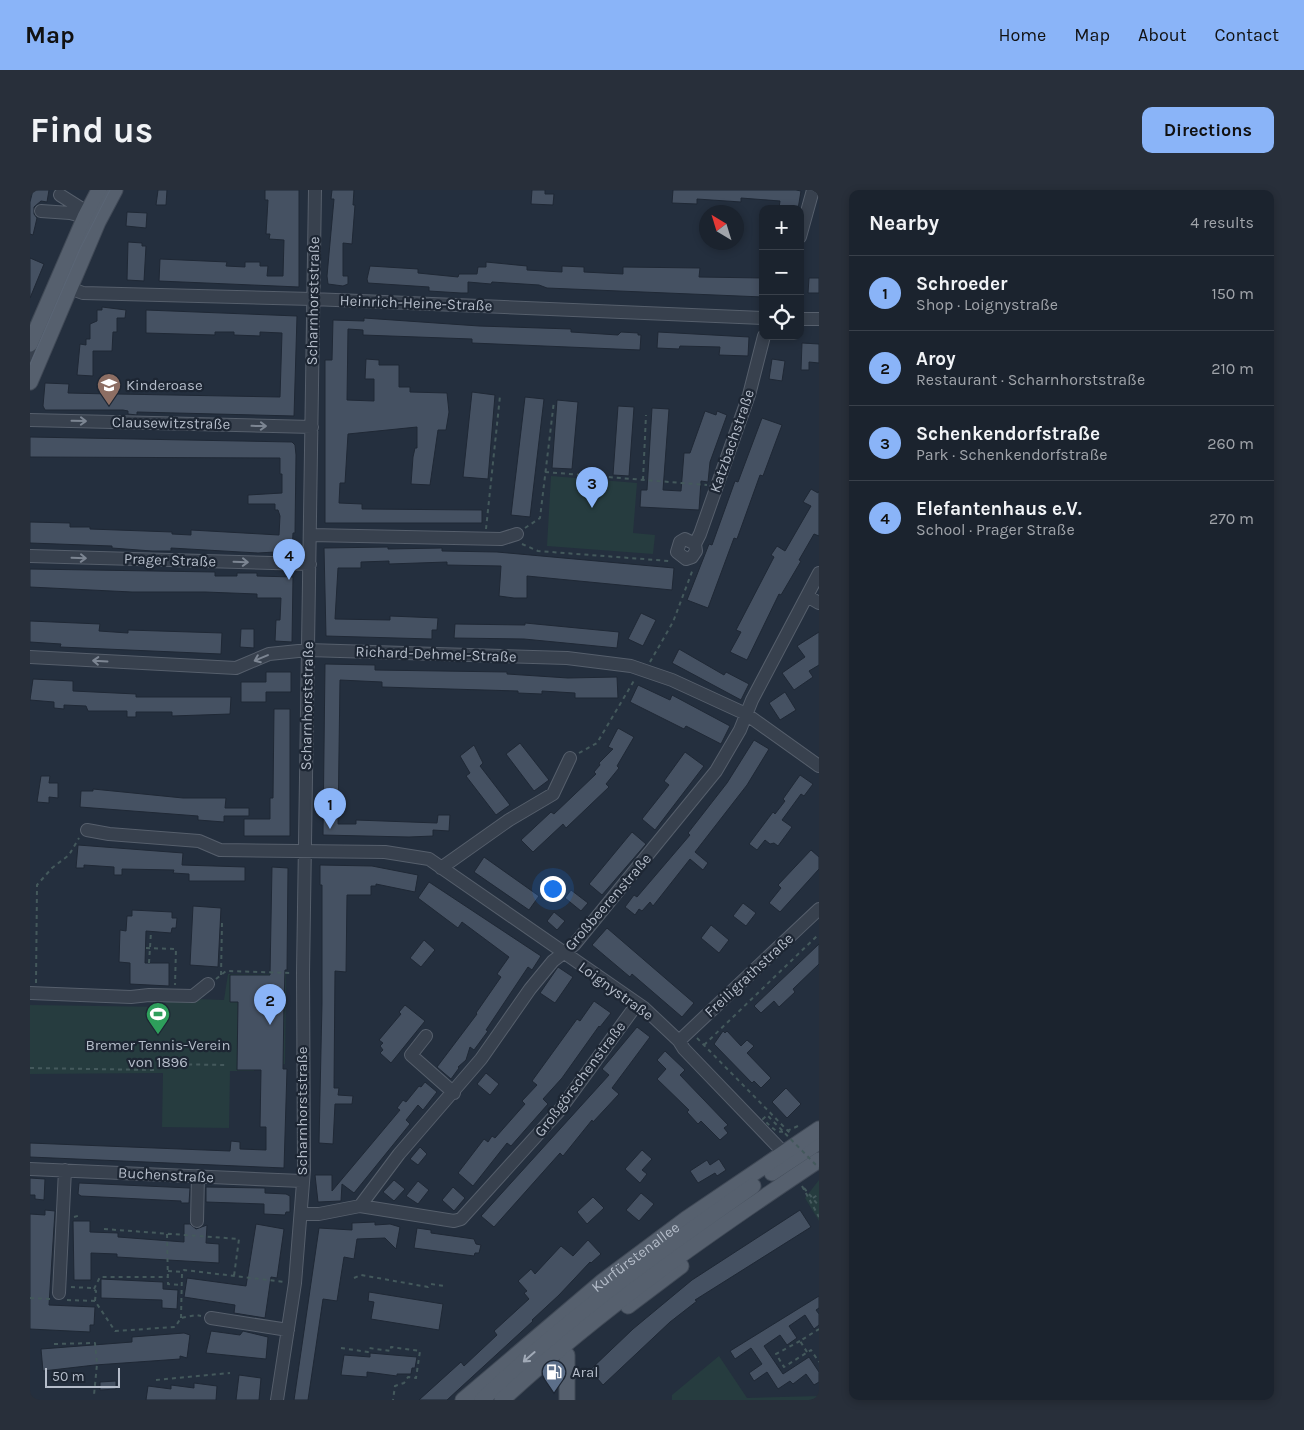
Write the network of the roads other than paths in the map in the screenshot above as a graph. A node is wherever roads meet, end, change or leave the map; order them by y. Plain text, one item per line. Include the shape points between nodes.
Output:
1 (99, 190) edge
2 (107, 190) edge
3 (115, 190) edge
4 (315, 190) edge
5 (813, 190) edge
6 (60, 195) dead end
7 (41, 211) dead end
8 (86, 215) junction
9 (804, 223) edge
10 (69, 288) junction
11 (312, 298) junction
12 (759, 318) edge
13 (804, 319) edge
14 (819, 319) edge
15 (32, 336) edge
16 (763, 340) edge
17 (30, 360) edge
18 (30, 382) edge
19 (30, 420) edge
20 (312, 427) junction
21 (517, 534) road end
22 (310, 536) junction
23 (695, 544) junction
24 (30, 556) edge
25 (310, 564) junction
26 (819, 573) edge
27 (807, 596) junction
28 (819, 603) edge
29 (308, 650) junction
30 (30, 658) edge
31 (746, 714) junction
32 (570, 758) road end
33 (819, 766) edge
34 (87, 830) road end
35 (305, 851) junction
36 (441, 868) junction
37 (819, 909) edge
38 (564, 953) junction
39 (208, 984) road end
40 (33, 993) edge
41 (637, 1004) junction
42 (426, 1036) dead end
43 (680, 1041) junction
44 (454, 1093) junction
45 (819, 1129) edge
46 (819, 1142) edge
47 (784, 1153) junction
48 (819, 1160) edge
49 (30, 1169) edge
50 (65, 1170) junction
51 (819, 1172) edge
52 (198, 1176) junction
53 (302, 1181) junction
54 (360, 1206) junction
55 (301, 1214) junction
56 (197, 1221) dead end
57 (63, 1290) road end
58 (597, 1309) junction
59 (211, 1318) road end
60 (288, 1330) junction
61 (567, 1355) junction
62 (277, 1400) edge
63 (463, 1400) edge
64 (482, 1400) edge
65 (502, 1400) edge
66 (517, 1400) edge
67 (567, 1400) edge

1 - 8 main road
2 - 17 street via 89,223
3 - 10 main road
4 - 11 street, Scharnhorststraße
5 - 9 street
6 - 8 street
7 - 8 street
8 - 15 main road
10 - 11 street, Heinrich-Heine-Straße via 83,293
10 - 18 main road
11 - 12 street, Heinrich-Heine-Straße
11 - 20 street, Scharnhorststraße
13 - 14 street
16 - 23 street, Katzbachstraße via 749,395
19 -> 20 street, Clausewitzstraße
20 - 22 street, Scharnhorststraße
21 - 22 street via 501,539
22 - 25 street, Scharnhorststraße
23 - 23 street, Katzbachstraße via 696,551 686,557 677,552 680,542 690,540
24 -> 25 street, Prager Straße
25 - 29 street, Scharnhorststraße
26 - 27 street, Großbeerenstraße
27 - 28 street
27 - 31 street, Großbeerenstraße
29 -> 30 street, Richard-Dehmel-Straße via 269,654 236,668
29 - 31 street, Richard-Dehmel-Straße via 567,658 644,670
29 - 35 street, Scharnhorststraße
31 - 33 street, Richard-Dehmel-Straße
31 - 38 street, Großbeerenstraße via 716,771 662,841
32 - 36 street via 553,794 509,820
34 - 35 street, Loignystraße via 199,841 220,850
35 - 36 street, Loignystraße via 385,852 429,859
35 - 53 street, Scharnhorststraße
36 - 38 street, Loignystraße
37 - 43 street, Freiligrathstraße
38 - 41 street, Loignystraße
38 - 44 street, Großbeerenstraße via 530,989
39 - 40 street via 193,996
41 - 43 street, Loignystraße
41 - 54 street, Großgörschenstraße via 559,1111 461,1219 454,1221
42 - 44 street via 411,1055
43 - 47 street, Loignystraße via 684,1049
44 - 54 street, Großbeerenstraße via 399,1154
45 - 47 main road, Kurfürstenallee
46 - 58 main road, Kurfürstenallee via 700,1224
47 - 63 main road, Kurfürstenallee via 686,1219 603,1281
48 - 58 main road, Kurfürstenallee
49 - 50 street, Buchenstraße
50 - 52 street, Buchenstraße
50 - 57 street
51 - 61 main road via 705,1248
52 - 53 street, Buchenstraße
52 - 56 street
53 - 55 street, Scharnhorststraße
54 - 55 street
55 - 60 street, Scharnhorststraße
58 -> 64 main road, Kurfürstenallee
58 - 65 main road, Kurfürstenallee
59 - 60 street
60 - 62 street, Scharnhorststraße
61 - 66 main road
61 - 67 main road

